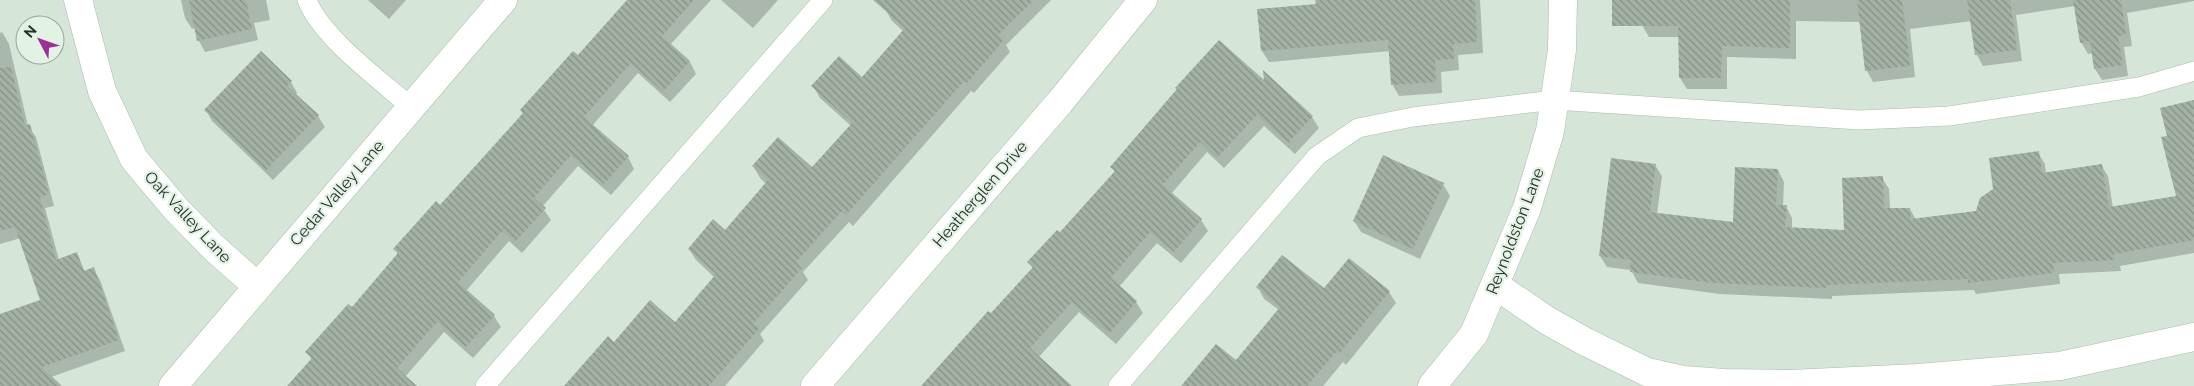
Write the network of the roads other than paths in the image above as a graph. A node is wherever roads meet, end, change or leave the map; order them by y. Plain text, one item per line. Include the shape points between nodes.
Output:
1 (78, 0) edge
2 (307, 0) edge
3 (503, 0) edge
4 (823, 0) edge
5 (1143, 0) edge
6 (1563, 0) edge
7 (2194, 71) edge
8 (1554, 100) junction
9 (411, 107) junction
10 (1495, 285) junction
11 (257, 286) junction
12 (2194, 337) edge
13 (173, 386) edge
14 (485, 386) edge
15 (815, 386) edge
16 (1118, 386) edge
17 (1432, 386) edge

1 - 11 street, Oak Valley Lane via 102,91 134,158 176,209
2 - 9 lane via 313,15 329,34
3 - 9 street, Cedar Valley Lane
4 - 14 lane
5 - 15 street, Heatherglen Drive
6 - 8 street, Reynoldston Lane via 1562,50
7 - 8 lane via 2139,87 1959,115 1859,120
8 - 10 street, Reynoldston Lane via 1550,131 1527,208
8 - 16 lane via 1413,117 1358,128 1317,156
9 - 11 street, Cedar Valley Lane
10 - 12 street via 1584,342 1647,372 1682,380 1791,384 1918,378 2060,366
10 - 17 street, Reynoldston Lane via 1474,334
11 - 13 street, Cedar Valley Lane

